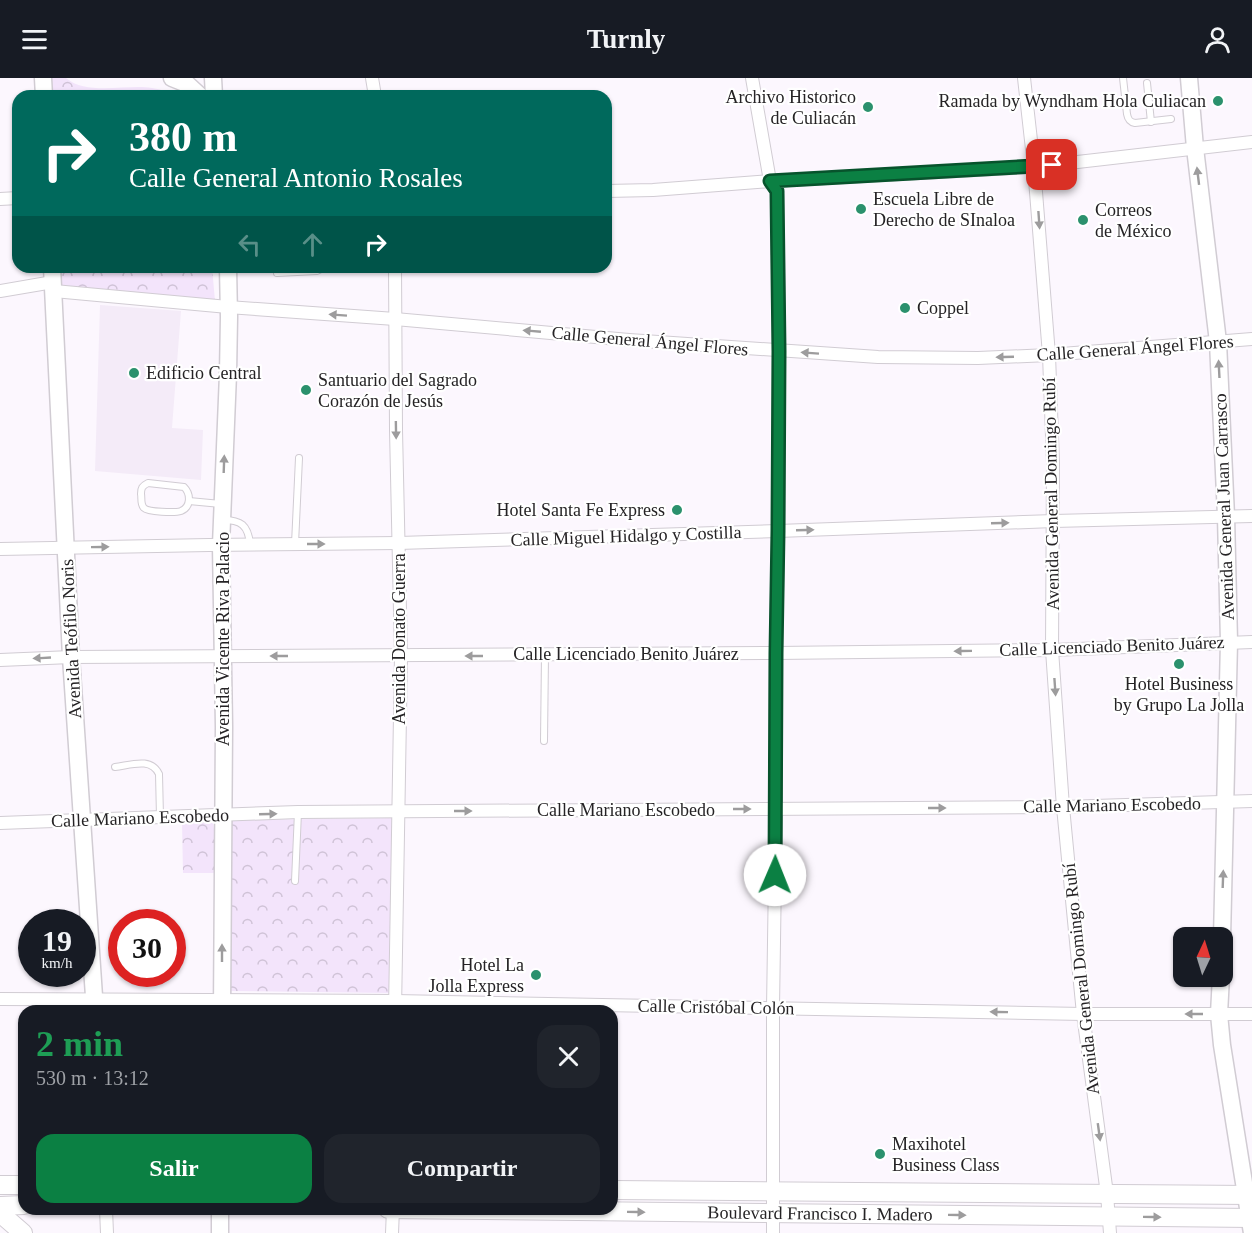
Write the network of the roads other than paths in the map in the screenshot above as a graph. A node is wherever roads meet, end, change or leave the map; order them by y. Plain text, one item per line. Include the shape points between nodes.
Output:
1 (752, 78) edge
2 (1023, 78) edge
3 (1123, 78) edge
4 (1189, 78) edge
5 (176, 79) edge
6 (1147, 83) dead end
7 (194, 90) edge
8 (1171, 119) dead end
9 (1151, 122) junction
10 (1252, 142) edge
11 (1195, 148) junction
12 (1034, 167) junction
13 (770, 181) junction
14 (612, 191) edge
15 (228, 273) edge
16 (395, 273) edge
17 (53, 280) edge
18 (0, 291) edge
19 (228, 307) junction
20 (395, 319) junction
21 (1252, 339) edge
22 (1218, 342) junction
23 (779, 351) junction
24 (1049, 355) junction
25 (298, 458) dead end
26 (189, 501) junction
27 (222, 512) junction
28 (1226, 516) junction
29 (1252, 516) edge
30 (1054, 521) junction
31 (778, 531) junction
32 (399, 543) junction
33 (250, 544) junction
34 (295, 544) junction
35 (221, 545) junction
36 (66, 547) junction
37 (0, 549) edge
38 (1229, 642) junction
39 (1252, 642) edge
40 (1052, 650) junction
41 (776, 653) junction
42 (222, 655) junction
43 (545, 655) junction
44 (401, 656) junction
45 (71, 657) junction
46 (0, 660) edge
47 (544, 741) dead end
48 (116, 767) dead end
49 (1252, 801) edge
50 (1226, 802) junction
51 (1063, 807) junction
52 (776, 809) junction
53 (298, 812) junction
54 (398, 812) junction
55 (223, 815) junction
56 (160, 818) junction
57 (83, 820) junction
58 (0, 823) edge
59 (295, 881) dead end
60 (1222, 927) edge
61 (1220, 987) edge
62 (0, 999) edge
63 (81, 1005) edge
64 (95, 1005) edge
65 (222, 1005) edge
66 (395, 1005) edge
67 (618, 1007) edge
68 (773, 1008) junction
69 (1083, 1014) junction
70 (1219, 1014) junction
71 (1252, 1014) edge
72 (0, 1185) edge
73 (18, 1185) edge
74 (618, 1190) edge
75 (773, 1191) junction
76 (1107, 1194) junction
77 (1249, 1195) edge
78 (18, 1205) edge
79 (0, 1206) edge
80 (618, 1211) edge
81 (0, 1213) edge
82 (773, 1213) junction
83 (106, 1215) edge
84 (220, 1215) edge
85 (390, 1215) edge
86 (1251, 1223) edge
87 (1110, 1225) edge
88 (23, 1233) edge
89 (107, 1233) edge
90 (220, 1233) edge
91 (392, 1233) edge
92 (773, 1233) edge

1 - 13 street
2 - 12 street, Avenida General Domingo Rubí
3 - 9 lane via 1128,119 1131,123
4 - 11 main road, Avenida General Juan Carrasco
5 - 7 main road
6 - 9 lane
8 - 9 lane
10 - 11 street
11 - 12 street
22 -> 11 main road, Avenida General Juan Carrasco
12 - 13 street
12 -> 24 street, Avenida General Domingo Rubí
13 - 14 street
13 - 23 street via 777,191
15 - 19 main road, Avenida Vicente Riva Palacio
16 - 20 street, Avenida Donato Guerra
17 - 18 street
17 - 19 street, Calle General Ángel Flores
17 - 36 main road, Avenida Teófilo Noris
20 -> 19 street, Calle General Ángel Flores
27 -> 19 main road, Avenida Vicente Riva Palacio
23 -> 20 street, Calle General Ángel Flores
20 -> 32 street, Avenida Donato Guerra
21 - 22 street, Calle General Ángel Flores
22 - 24 street, Calle General Ángel Flores
28 -> 22 main road, Avenida General Juan Carrasco
24 -> 23 street, Calle General Ángel Flores via 878,357
23 - 31 street
24 - 30 street, Avenida General Domingo Rubí
25 - 34 lane
26 - 26 lane via 184,487 148,483 141,489 144,509 150,511 182,511
26 - 27 lane
27 - 33 lane via 244,527
27 - 35 main road, Avenida Vicente Riva Palacio
28 - 29 street, Calle Miguel Hidalgo y Costilla
28 - 30 street, Calle Miguel Hidalgo y Costilla
28 - 38 main road, Avenida General Juan Carrasco
31 -> 30 street, Calle Miguel Hidalgo y Costilla
30 - 40 street, Avenida General Domingo Rubí
31 - 32 street, Calle Miguel Hidalgo y Costilla
31 - 41 street
34 -> 32 street, Calle Miguel Hidalgo y Costilla
32 - 44 street, Avenida Donato Guerra
33 - 34 street, Calle Miguel Hidalgo y Costilla
33 - 35 street, Calle Miguel Hidalgo y Costilla
36 -> 35 street, Calle Miguel Hidalgo y Costilla
35 - 42 main road, Avenida Vicente Riva Palacio
36 - 37 street, Calle Miguel Hidalgo y Costilla
36 - 45 main road, Avenida Teófilo Noris
38 - 39 street, Calle Licenciado Benito Juárez
38 - 40 street, Calle Licenciado Benito Juárez
38 - 50 main road, Avenida General Juan Carrasco
40 -> 41 street, Calle Licenciado Benito Juárez
40 -> 51 street, Avenida General Domingo Rubí
41 - 43 street, Calle Licenciado Benito Juárez
41 - 52 street
44 -> 42 street, Calle Licenciado Benito Juárez
42 - 45 street, Calle Licenciado Benito Juárez
42 - 55 main road, Avenida Vicente Riva Palacio
43 -> 44 street, Calle Licenciado Benito Juárez
43 - 47 lane
44 - 54 street, Avenida Donato Guerra
45 -> 46 street, Calle Licenciado Benito Juárez
45 - 57 main road, Avenida Teófilo Noris
48 - 56 lane via 143,763 156,768
49 - 50 street, Calle Mariano Escobedo
50 - 51 street, Calle Mariano Escobedo
60 -> 50 main road, Avenida General Juan Carrasco
52 -> 51 street, Calle Mariano Escobedo
51 - 69 street, Avenida General Domingo Rubí
54 -> 52 street, Calle Mariano Escobedo
52 - 68 street
53 - 54 street, Calle Mariano Escobedo
55 -> 53 street, Calle Mariano Escobedo
53 - 59 lane
54 - 66 street, Avenida Donato Guerra
55 - 56 street, Calle Mariano Escobedo
65 -> 55 main road, Avenida Vicente Riva Palacio
56 - 57 street, Calle Mariano Escobedo
57 - 58 street, Calle Mariano Escobedo
57 - 64 main road, Avenida Teófilo Noris
61 - 70 main road
62 - 63 street, Calle Cristóbal Colón
67 - 68 street, Calle Cristóbal Colón
69 -> 68 street, Calle Cristóbal Colón
68 - 75 street
70 -> 69 street, Calle Cristóbal Colón
69 -> 76 street, Avenida General Domingo Rubí
70 - 71 street, Calle Cristóbal Colón
70 - 77 main road
72 - 73 main road
74 - 75 main road, Boulevard Francisco I. Madero
75 - 76 main road, Boulevard Francisco I. Madero
75 - 82 street
76 - 77 main road, Boulevard Francisco I. Madero
76 - 87 street, Avenida General Domingo Rubí
77 - 86 main road
78 - 79 main road
80 -> 82 main road, Boulevard Francisco I. Madero
81 - 88 main road
82 -> 87 main road, Boulevard Francisco I. Madero
82 - 92 street
83 - 89 street
84 - 90 main road
85 - 91 street
87 -> 86 main road, Boulevard Francisco I. Madero

